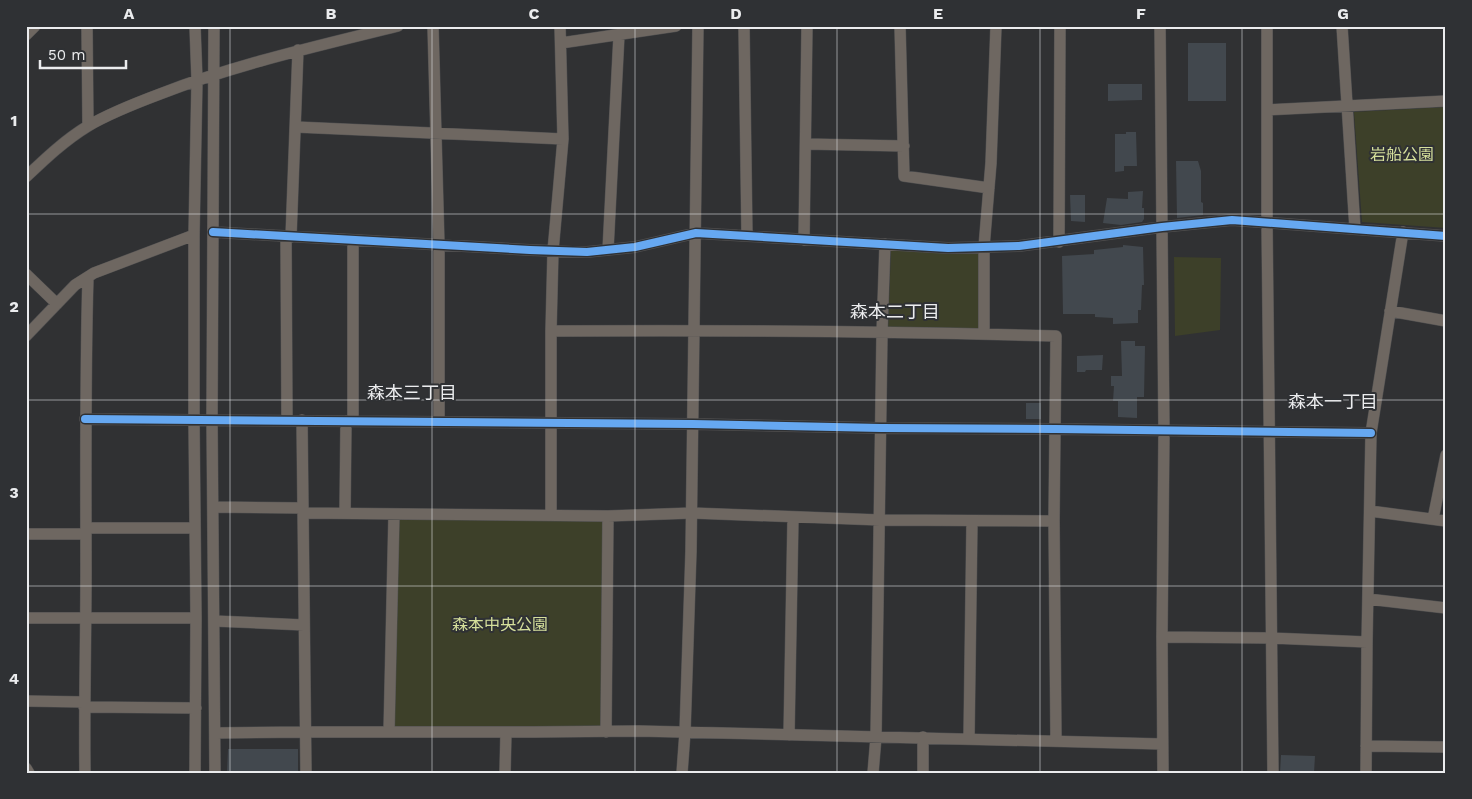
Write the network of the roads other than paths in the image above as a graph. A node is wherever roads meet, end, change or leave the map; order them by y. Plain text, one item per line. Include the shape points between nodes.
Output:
1 (34, 26) edge
2 (87, 26) edge
3 (195, 26) edge
4 (214, 26) edge
5 (398, 26) edge
6 (433, 26) edge
7 (560, 26) edge
8 (676, 26) edge
9 (698, 26) edge
10 (744, 26) edge
11 (807, 26) edge
12 (900, 26) edge
13 (996, 26) edge
14 (1060, 26) edge
15 (1160, 26) edge
16 (1267, 26) edge
17 (1342, 26) edge
18 (26, 35) edge
19 (619, 35) junction
20 (561, 44) junction
21 (298, 50) junction
22 (214, 74) junction
23 (196, 80) junction
24 (1446, 101) edge
25 (1347, 106) junction
26 (1267, 110) junction
27 (88, 126) junction
28 (296, 127) junction
29 (436, 134) junction
30 (563, 139) junction
31 (806, 144) junction
32 (904, 146) junction
33 (26, 177) edge
34 (989, 188) junction
35 (1267, 222) junction
36 (1162, 227) junction
37 (1356, 229) junction
38 (213, 232) junction
39 (1403, 232) junction
40 (696, 233) junction
41 (194, 235) junction
42 (289, 236) junction
43 (747, 236) junction
44 (1446, 236) edge
45 (353, 240) junction
46 (804, 240) junction
47 (1060, 242) junction
48 (885, 244) junction
49 (438, 245) junction
50 (984, 247) junction
51 (608, 250) junction
52 (553, 251) junction
53 (26, 274) edge
54 (88, 277) junction
55 (57, 304) junction
56 (1390, 311) junction
57 (1446, 321) edge
58 (694, 330) junction
59 (550, 331) junction
60 (882, 333) junction
61 (984, 334) junction
62 (26, 336) edge
63 (86, 419) junction
64 (194, 420) junction
65 (212, 420) junction
66 (287, 420) junction
67 (302, 420) junction
68 (349, 421) junction
69 (439, 421) junction
70 (550, 422) junction
71 (693, 424) junction
72 (881, 428) junction
73 (1056, 429) junction
74 (1164, 431) junction
75 (1270, 432) junction
76 (1371, 433) junction
77 (1446, 455) edge
78 (213, 507) junction
79 (303, 510) junction
80 (1370, 511) junction
81 (345, 513) junction
82 (394, 514) junction
83 (692, 514) junction
84 (551, 516) junction
85 (608, 516) junction
86 (793, 518) junction
87 (1433, 519) junction
88 (880, 520) junction
89 (972, 521) junction
90 (1054, 521) junction
91 (1446, 521) edge
92 (195, 528) junction
93 (86, 531) junction
94 (26, 534) edge
95 (1368, 599) junction
96 (1446, 608) edge
97 (26, 618) edge
98 (85, 618) junction
99 (196, 618) junction
100 (214, 620) junction
101 (304, 625) junction
102 (1162, 637) junction
103 (1271, 638) junction
104 (1367, 642) junction
105 (26, 701) edge
106 (84, 704) junction
107 (196, 708) junction
108 (306, 732) junction
109 (389, 732) junction
110 (506, 732) junction
111 (606, 732) junction
112 (686, 732) junction
113 (215, 733) junction
114 (790, 735) junction
115 (876, 737) junction
116 (923, 738) junction
117 (969, 738) junction
118 (1056, 741) junction
119 (1162, 744) junction
120 (1445, 745) edge
121 (1366, 746) junction
122 (26, 768) edge
123 (29, 773) edge
124 (85, 773) edge
125 (195, 773) edge
126 (214, 773) edge
127 (306, 773) edge
128 (505, 773) edge
129 (682, 773) edge
130 (873, 773) edge
131 (923, 773) edge
132 (1163, 773) edge
133 (1273, 773) edge
134 (1366, 773) edge

1 - 18 street
2 - 27 street
3 - 23 street
4 - 22 street
5 - 21 street
6 - 29 street
7 - 20 street
8 - 19 street
9 - 40 street
10 - 43 street
11 - 31 street
12 - 32 street
13 - 34 street
14 - 47 street
15 - 36 street
16 - 26 street
17 - 25 street
19 - 20 street
19 - 51 street
20 - 30 street
21 - 22 street
21 - 28 street
22 - 23 street
22 - 38 street
23 - 27 street via 130,105
23 - 41 street
24 - 25 street
25 - 26 street
25 - 37 street
26 - 35 street
27 - 33 street via 61,144
28 - 29 street
28 - 42 street
29 - 30 street
29 - 49 street
30 - 52 street
31 - 32 street
31 - 46 street
32 - 34 street via 904,176
34 - 50 street
35 - 36 street via 1232,220
35 - 37 street
35 - 75 street
36 - 47 street
36 - 74 street
37 - 39 street
38 - 42 street
38 - 65 street
39 - 44 street
39 - 56 street
40 - 43 street
40 - 51 street
40 - 58 street
41 - 54 street
41 - 64 street
42 - 45 street
42 - 66 street
43 - 46 street
45 - 49 street
45 - 68 street
46 - 48 street
47 - 50 street
48 - 50 street
48 - 60 street
49 - 52 street
49 - 69 street
50 - 61 street
51 - 52 street
52 - 59 street
53 - 55 street
54 - 55 street via 75,285
54 - 63 street
55 - 62 street
56 - 57 street
56 - 76 street
58 - 59 street
58 - 60 street
58 - 71 street
59 - 70 street
60 - 61 street
60 - 72 street
61 - 73 street via 1056,336
63 - 64 street
63 - 93 street
64 - 65 street
64 - 92 street
65 - 66 street
65 - 78 street
66 - 67 street
67 - 68 street
67 - 79 street
68 - 69 street
68 - 81 street
69 - 70 street
70 - 71 street
70 - 84 street
71 - 72 street
71 - 83 street
72 - 73 street
72 - 88 street
73 - 74 street
73 - 90 street
74 - 75 street
74 - 102 street
75 - 76 street
75 - 103 street
76 - 80 street
77 - 87 street
78 - 79 street
78 - 100 street
79 - 81 street
79 - 101 street
80 - 87 street
80 - 95 street
81 - 82 street
82 - 84 street
82 - 109 street
83 - 85 street
83 - 86 street
83 - 112 street
84 - 85 street
85 - 111 street
86 - 88 street
86 - 114 street
87 - 91 street
88 - 89 street
88 - 115 street
89 - 90 street
89 - 117 street
90 - 118 street
92 - 93 street
92 - 99 street
93 - 94 street
93 - 98 street
95 - 96 street
95 - 104 street
97 - 98 street
98 - 99 street
98 - 106 street
99 - 107 street
100 - 101 street
100 - 113 street
101 - 108 street
102 - 103 street
102 - 119 street
103 - 104 street
103 - 133 street
104 - 121 street
105 - 106 street
106 - 107 street
106 - 124 street
107 - 125 street
108 - 109 street
108 - 113 street
108 - 127 street
109 - 110 street
110 - 111 street
110 - 128 street
111 - 112 street
112 - 114 street
112 - 129 street
113 - 126 street
114 - 115 street
115 - 116 street
115 - 130 street
116 - 117 street
116 - 131 street
117 - 118 street
118 - 119 street
119 - 132 street
120 - 121 street
121 - 134 street
122 - 123 street

